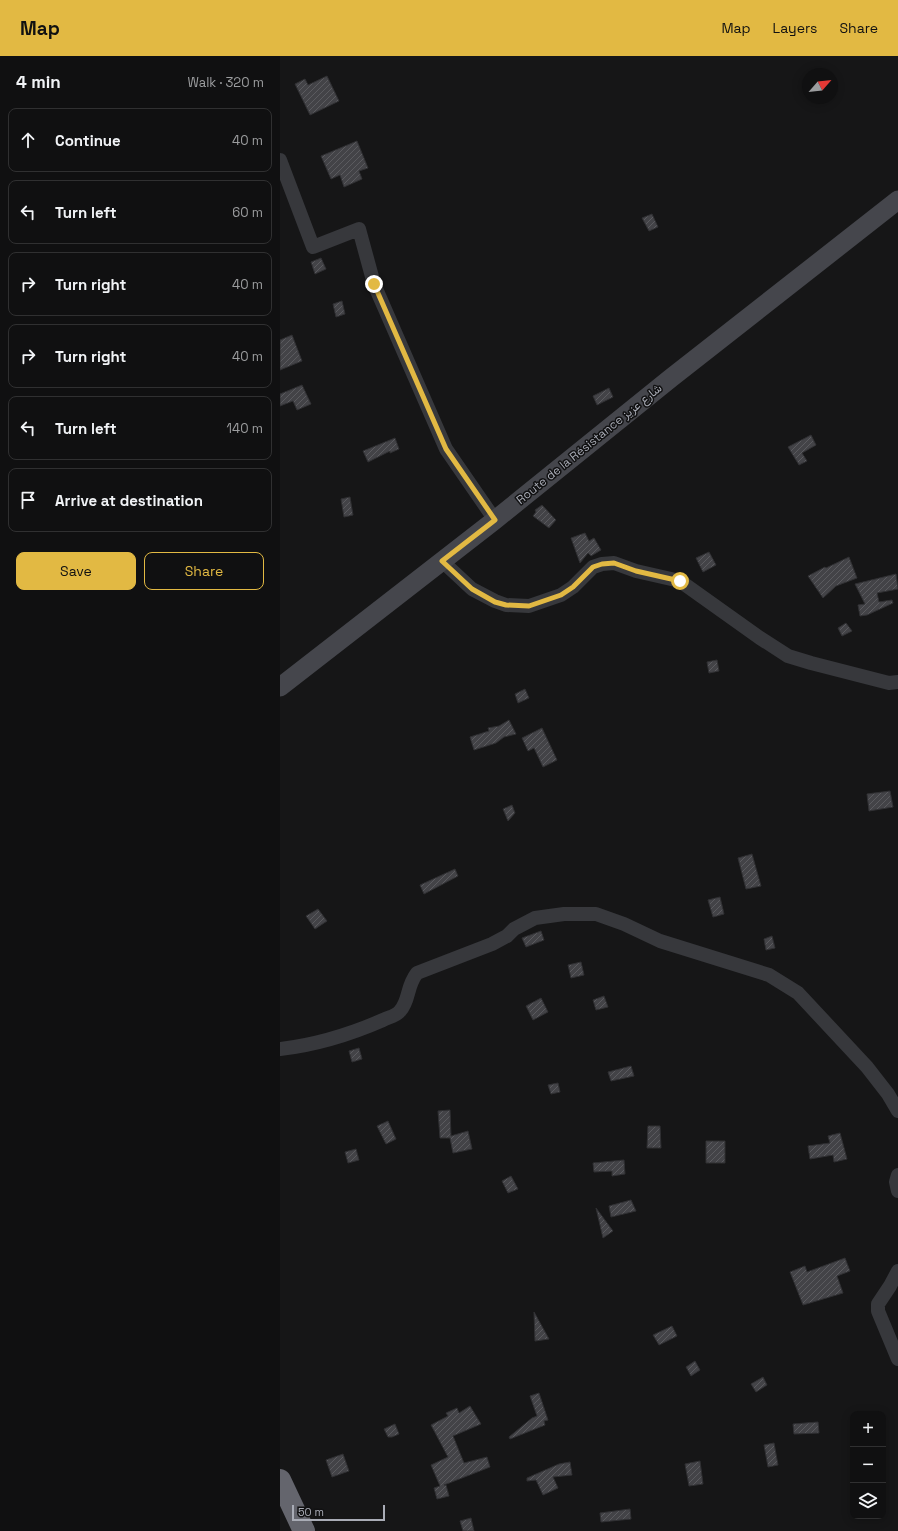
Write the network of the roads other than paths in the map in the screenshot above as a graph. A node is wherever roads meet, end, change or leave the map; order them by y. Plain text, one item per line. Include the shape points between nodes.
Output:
1 (280, 160) edge
2 (898, 200) edge
3 (495, 520) junction
4 (442, 561) junction
5 (898, 682) edge
6 (280, 686) edge
7 (280, 1050) edge
8 (898, 1111) edge
9 (898, 1175) edge
10 (898, 1191) edge
11 (898, 1271) edge
12 (898, 1359) edge
13 (280, 1480) edge
14 (304, 1531) edge

1 - 3 street via 313,247 359,229 374,284 446,449
2 - 3 street, Route de la Résistance شارع عزيز
3 - 4 street, Route de la Résistance شارع عزيز
4 - 5 street via 472,589 495,602 529,606 561,595 593,567 614,563 680,581 788,656 889,683
4 - 6 street, Route de la Résistance شارع عزيز
7 - 8 street via 360,1030 398,1013 406,1003 412,979 417,973 492,944 535,918 564,914 596,914 660,941 769,975 798,993 867,1067
9 - 10 street
11 - 12 street via 878,1304 878,1311
13 - 14 highway

